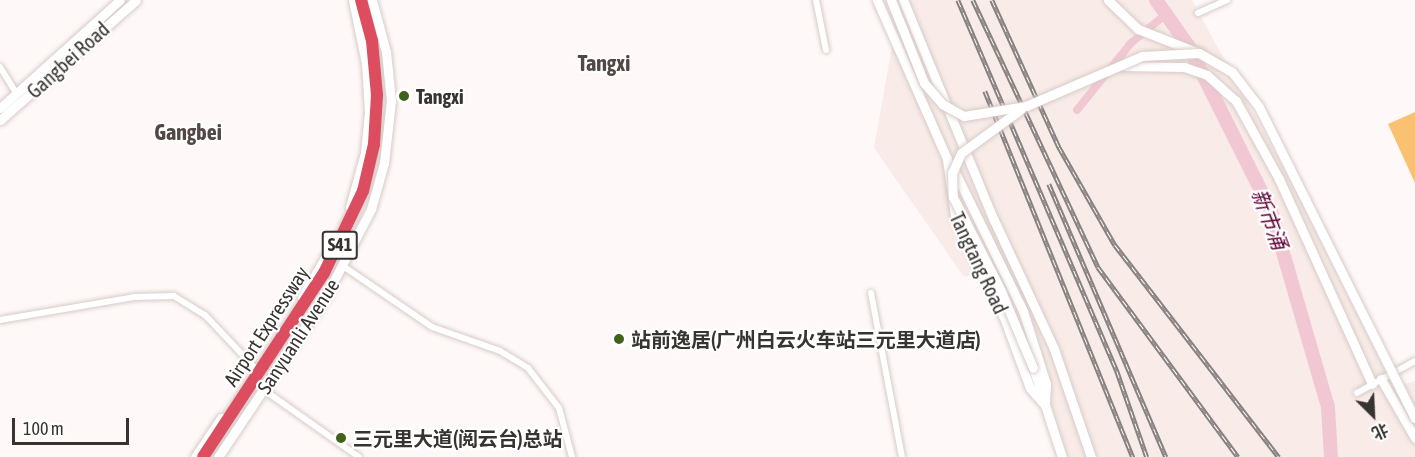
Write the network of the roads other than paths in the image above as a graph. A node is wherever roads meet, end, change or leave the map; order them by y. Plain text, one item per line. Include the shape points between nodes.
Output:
1 (136, 0) edge
2 (353, 0) edge
3 (361, 0) edge
4 (372, 0) edge
5 (816, 0) edge
6 (877, 0) edge
7 (882, 0) edge
8 (891, 0) edge
9 (903, 0) edge
10 (1108, 0) edge
11 (1227, 0) edge
12 (118, 1) edge
13 (1198, 13) dead end
14 (826, 50) dead end
15 (1199, 53) junction
16 (1121, 66) junction
17 (0, 68) edge
18 (910, 76) junction
19 (16, 93) junction
20 (945, 103) junction
21 (1026, 106) junction
22 (0, 108) edge
23 (926, 111) junction
24 (0, 120) edge
25 (947, 159) junction
26 (343, 266) junction
27 (871, 293) dead end
28 (0, 320) edge
29 (1415, 361) edge
30 (255, 368) junction
31 (1376, 382) junction
32 (264, 390) junction
33 (1357, 393) dead end
34 (1045, 405) junction
35 (1415, 418) edge
36 (1415, 438) edge
37 (195, 457) edge
38 (203, 457) edge
39 (218, 457) edge
40 (359, 457) edge
41 (572, 457) edge
42 (902, 457) edge
43 (1062, 457) edge
44 (1091, 457) edge

1 - 24 street, Gangbei Road
2 - 30 street, Sanyuanli Avenue via 368,90 362,171 330,247
3 - 38 highway, Airport Expressway / S41 via 372,41 377,95 374,144 363,191 324,273
4 - 26 street, Sanyuanli Avenue via 389,68 389,131 371,209
5 - 14 street
6 - 18 street, Tangtang Road
7 - 18 street
8 - 21 street, bridge via 924,83 942,104 973,116
9 - 20 street, Tangtang Road
10 - 15 street via 1138,28
11 - 13 street
12 - 19 street, Gangbei Road
15 - 16 street, bridge via 1142,56
15 - 35 street, bridge via 1232,72 1259,107
16 - 21 street, bridge
16 - 31 street via 1184,67 1208,75 1236,101 1279,179 1361,365
17 - 19 street
18 - 23 street, Tangtang Road
19 - 22 street, Gangbei Road
20 - 23 street via 932,98
20 - 44 street, Tangtang Road via 1054,349
21 - 34 street, bridge via 961,153 952,172 953,189 965,226 1001,291
23 - 25 street, Tangtang Road
25 - 34 street, Tangtang Road via 955,216 1005,320 1030,388
25 - 34 street via 962,178 1023,311 1046,384
26 - 32 street, Sanyuanli Avenue
26 - 41 street via 432,327 500,351 528,368 556,403
27 - 42 street
28 - 30 street via 134,297 174,296 205,315
29 - 31 street
30 - 37 street, Sanyuanli Avenue
31 - 33 street
31 - 36 street
32 - 39 street, Sanyuanli Avenue
32 - 40 street
34 - 43 street, Tangtang Road

